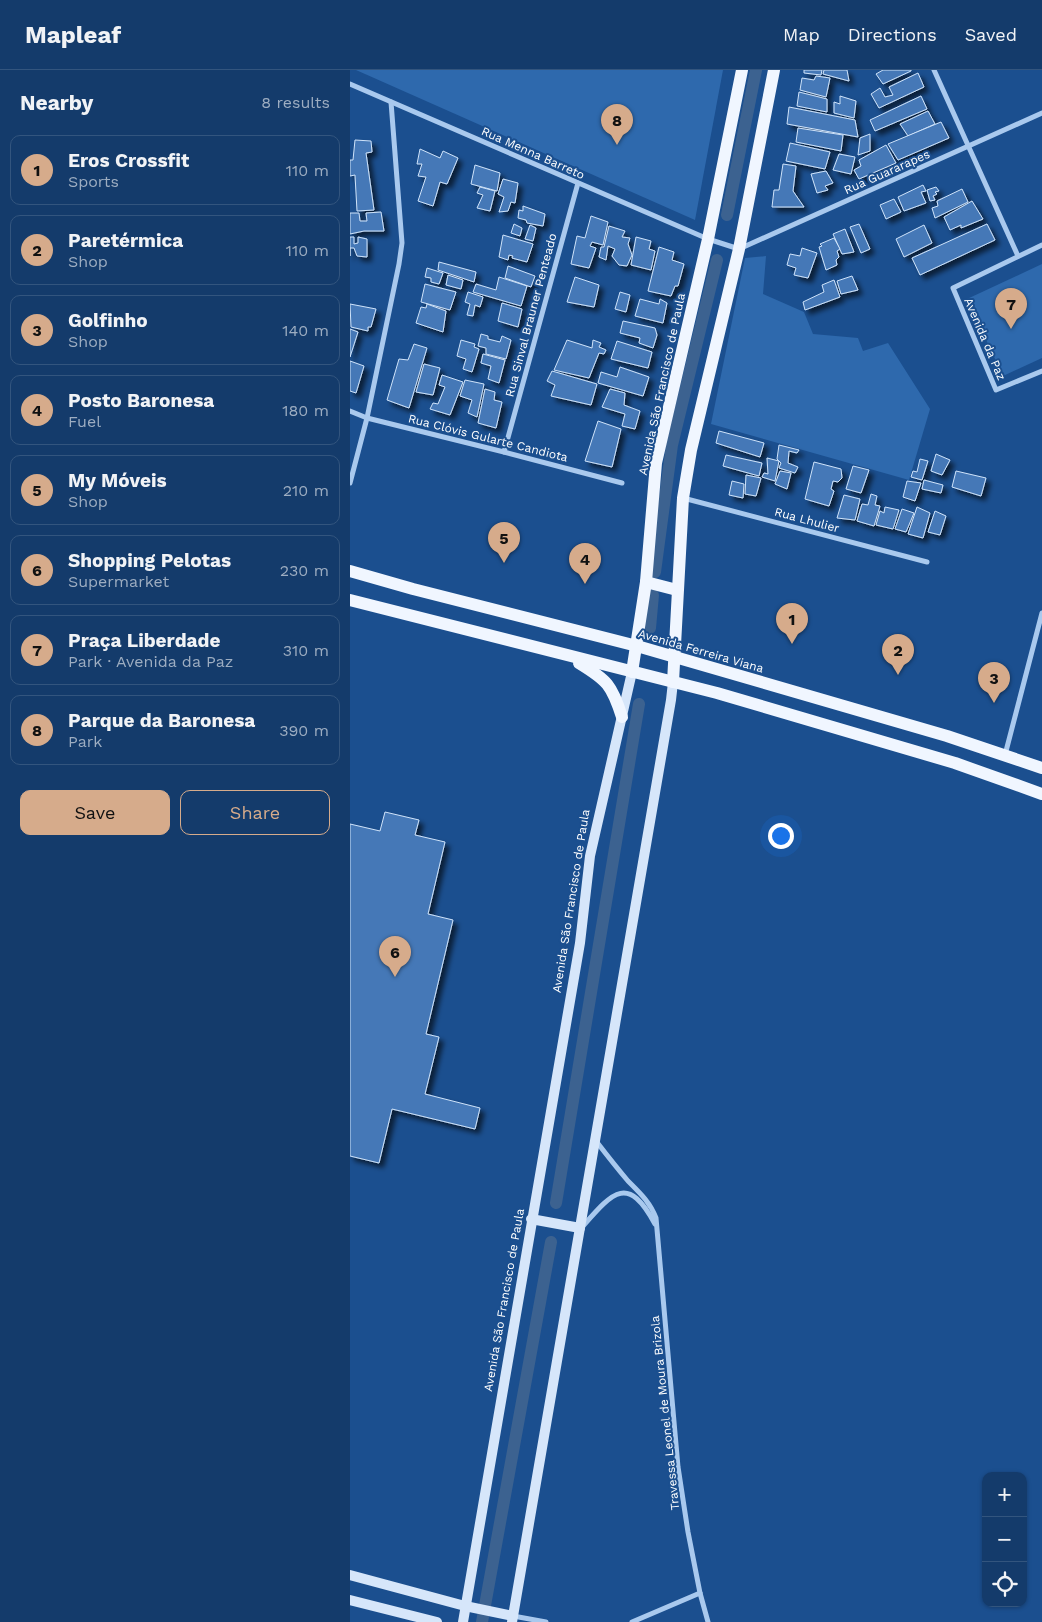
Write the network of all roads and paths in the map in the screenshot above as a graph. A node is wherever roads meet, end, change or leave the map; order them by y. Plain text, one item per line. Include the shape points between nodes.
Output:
1 (742, 70) edge
2 (774, 70) edge
3 (934, 70) edge
4 (350, 84) edge
5 (391, 102) junction
6 (1042, 113) edge
7 (969, 147) junction
8 (578, 183) junction
9 (708, 239) junction
10 (1042, 245) edge
11 (739, 249) junction
12 (1018, 256) junction
13 (1042, 371) edge
14 (350, 411) edge
15 (367, 418) junction
16 (504, 452) junction
17 (350, 484) edge
18 (622, 484) dead end
19 (683, 498) junction
20 (927, 562) dead end
21 (350, 571) edge
22 (646, 579) junction
23 (678, 586) junction
24 (350, 600) edge
25 (1042, 613) edge
26 (637, 646) junction
27 (568, 656) junction
28 (674, 657) junction
29 (632, 672) junction
30 (673, 682) junction
31 (622, 717) junction
32 (1005, 755) junction
33 (1042, 768) edge
34 (1042, 794) edge
35 (596, 1142) junction
36 (535, 1219) junction
37 (580, 1228) junction
38 (658, 1229) junction
39 (350, 1575) edge
40 (700, 1593) junction
41 (350, 1600) edge
42 (470, 1607) junction
43 (513, 1619) edge
44 (543, 1621) edge
45 (437, 1622) edge
46 (463, 1622) edge
47 (531, 1622) edge
48 (632, 1622) edge
49 (708, 1622) edge

1 - 9 main road, Avenida São Francisco de Paula
2 - 11 main road
3 - 7 street
4 - 5 street, Rua Menna Barreto
5 - 8 street, Rua Menna Barreto
5 - 15 street via 402,243
6 - 7 street, Rua Guararapes
7 - 11 street, Rua Guararapes
7 - 12 street
8 - 9 street, Rua Menna Barreto
8 - 16 street, Rua Sinval Brauner Penteado
9 - 11 street, Rua Menna Barreto
9 - 22 main road, Avenida São Francisco de Paula via 656,463
10 - 12 street, Avenida da Paz
11 - 19 main road via 691,450
12 - 13 street, Avenida da Paz via 953,288 996,390
14 - 15 street, Rua Clóvis Gularte Candiota
15 - 16 street, Rua Clóvis Gularte Candiota
15 - 17 street
16 - 18 street, Rua Clóvis Gularte Candiota
19 - 20 street, Rua Lhulier
19 - 23 main road
21 - 26 main road, Avenida Ferreira Viana
22 - 23 main road
22 - 26 main road, Avenida São Francisco de Paula
23 - 28 main road
24 - 27 main road
25 - 32 street
26 - 28 main road, Avenida Ferreira Viana
26 - 29 main road, Avenida São Francisco de Paula
27 - 29 main road
27 - 31 main road via 608,684 616,695
28 - 30 main road
28 - 32 main road, Avenida Ferreira Viana
29 - 30 main road
29 - 31 street, Avenida São Francisco de Paula
30 - 34 main road via 955,763
30 - 35 street
31 - 36 street, Avenida São Francisco de Paula via 590,856 580,943
32 - 33 main road, Avenida Ferreira Viana
35 - 37 street
35 - 38 street, Travessa Leonel de Moura Brizola via 650,1203
36 - 37 street
36 - 42 street, Avenida São Francisco de Paula
37 - 38 street, Travessa Leonel de Moura Brizola via 603,1203 623,1193 633,1194 642,1202
37 - 43 street
38 - 40 street, Travessa Leonel de Moura Brizola via 678,1467
39 - 42 street
40 - 48 street
40 - 49 street, Travessa Leonel de Moura Brizola
41 - 45 street
42 - 43 street
42 - 46 street, Avenida São Francisco de Paula
43 - 44 street
44 - 47 street

